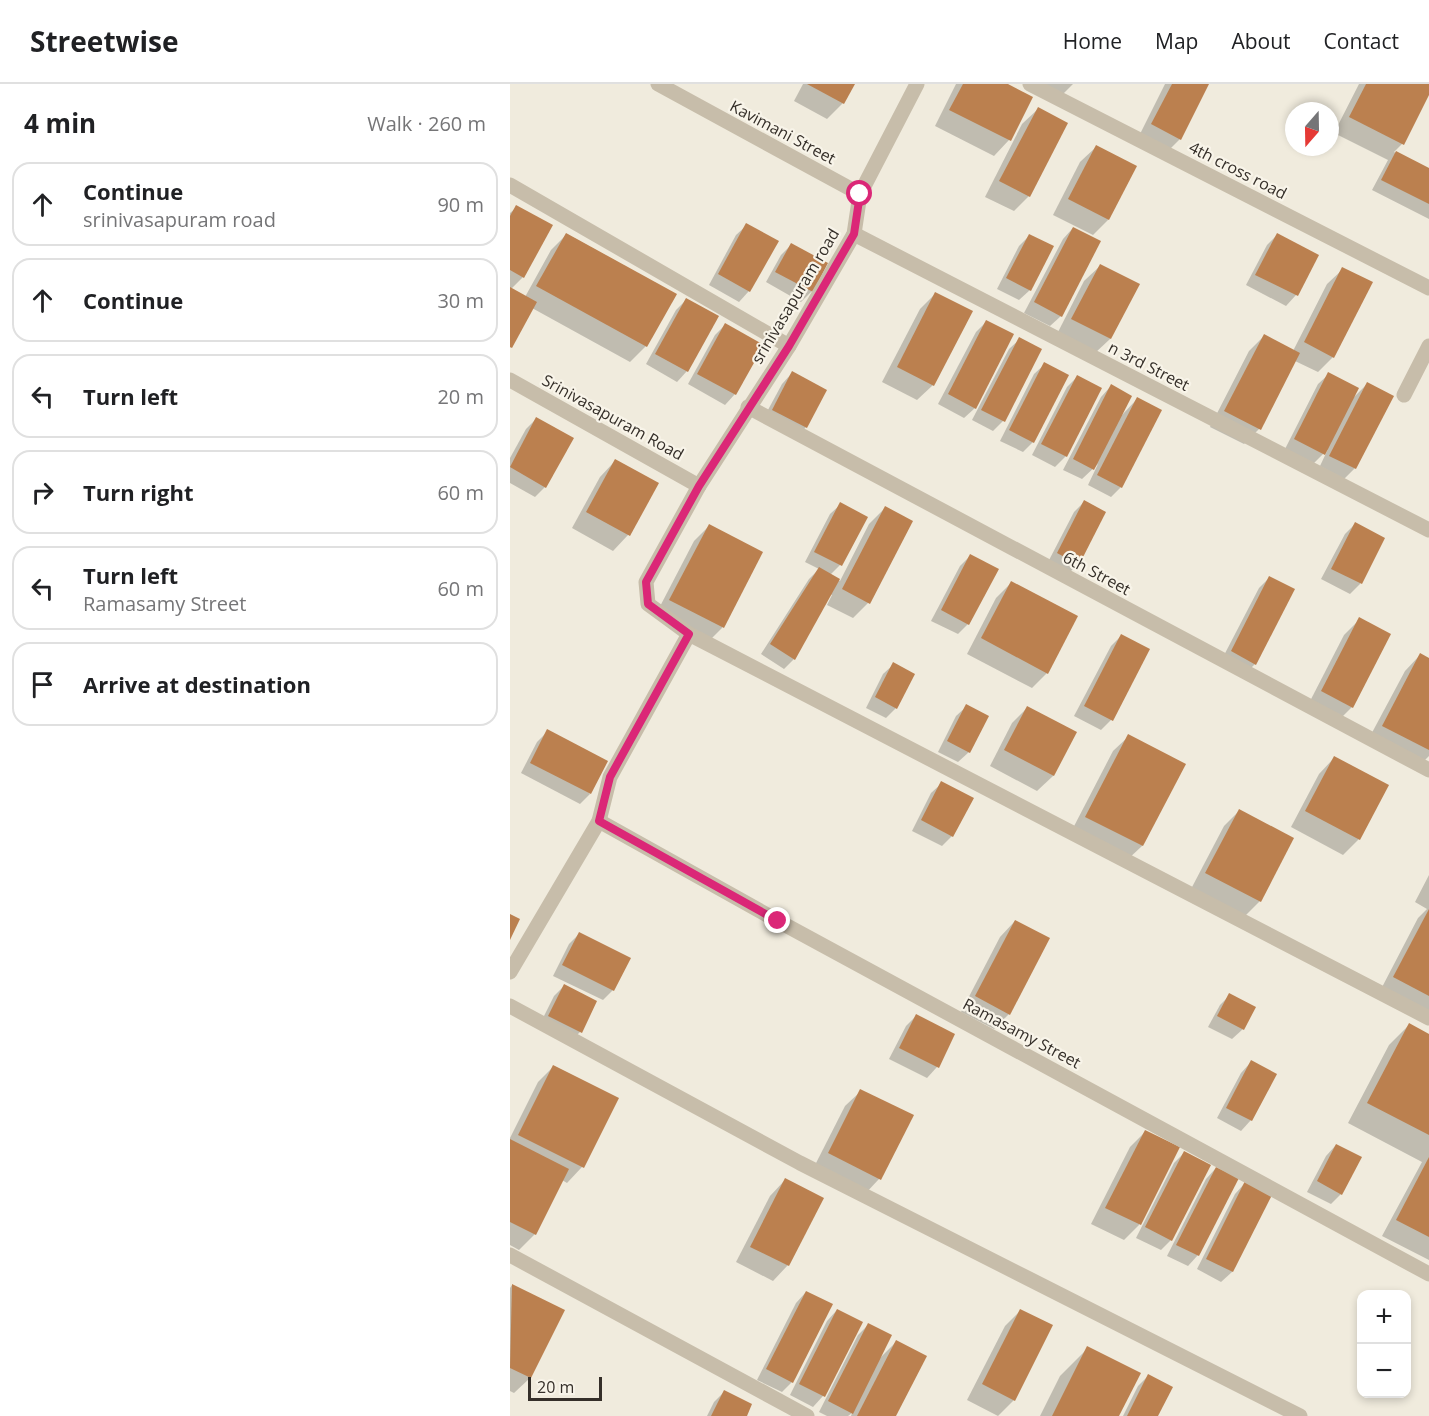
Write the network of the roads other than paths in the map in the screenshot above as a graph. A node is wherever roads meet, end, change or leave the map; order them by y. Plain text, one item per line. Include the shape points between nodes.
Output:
1 (658, 84) edge
2 (917, 84) edge
3 (1030, 84) edge
4 (510, 185) edge
5 (860, 194) junction
6 (854, 234) junction
7 (1429, 288) edge
8 (789, 346) junction
9 (1429, 346) edge
10 (510, 381) edge
11 (1404, 395) dead end
12 (748, 407) junction
13 (699, 486) junction
14 (1429, 530) edge
15 (689, 634) junction
16 (1429, 770) edge
17 (599, 821) junction
18 (510, 972) edge
19 (510, 1006) edge
20 (1429, 1018) edge
21 (510, 1255) edge
22 (1429, 1274) edge
23 (807, 1416) edge
24 (1300, 1416) edge

1 - 5 street, Kavimani Street
2 - 5 street, srinivasapuram road
3 - 7 street, 4th cross road
4 - 8 street
5 - 6 street, srinivasapuram road
6 - 8 street, srinivasapuram road
6 - 14 street, n 3rd Street
8 - 12 street, srinivasapuram road
9 - 11 street
10 - 13 street, Srinivasapuram Road
12 - 13 street, srinivasapuram road
12 - 16 street, 6th Street
13 - 15 street, srinivasapuram road via 646,582 648,604
15 - 17 street via 610,777
15 - 20 street, srinivasapuram road
17 - 18 street
17 - 22 street, Ramasamy Street
19 - 24 street via 800,1163
21 - 23 street

